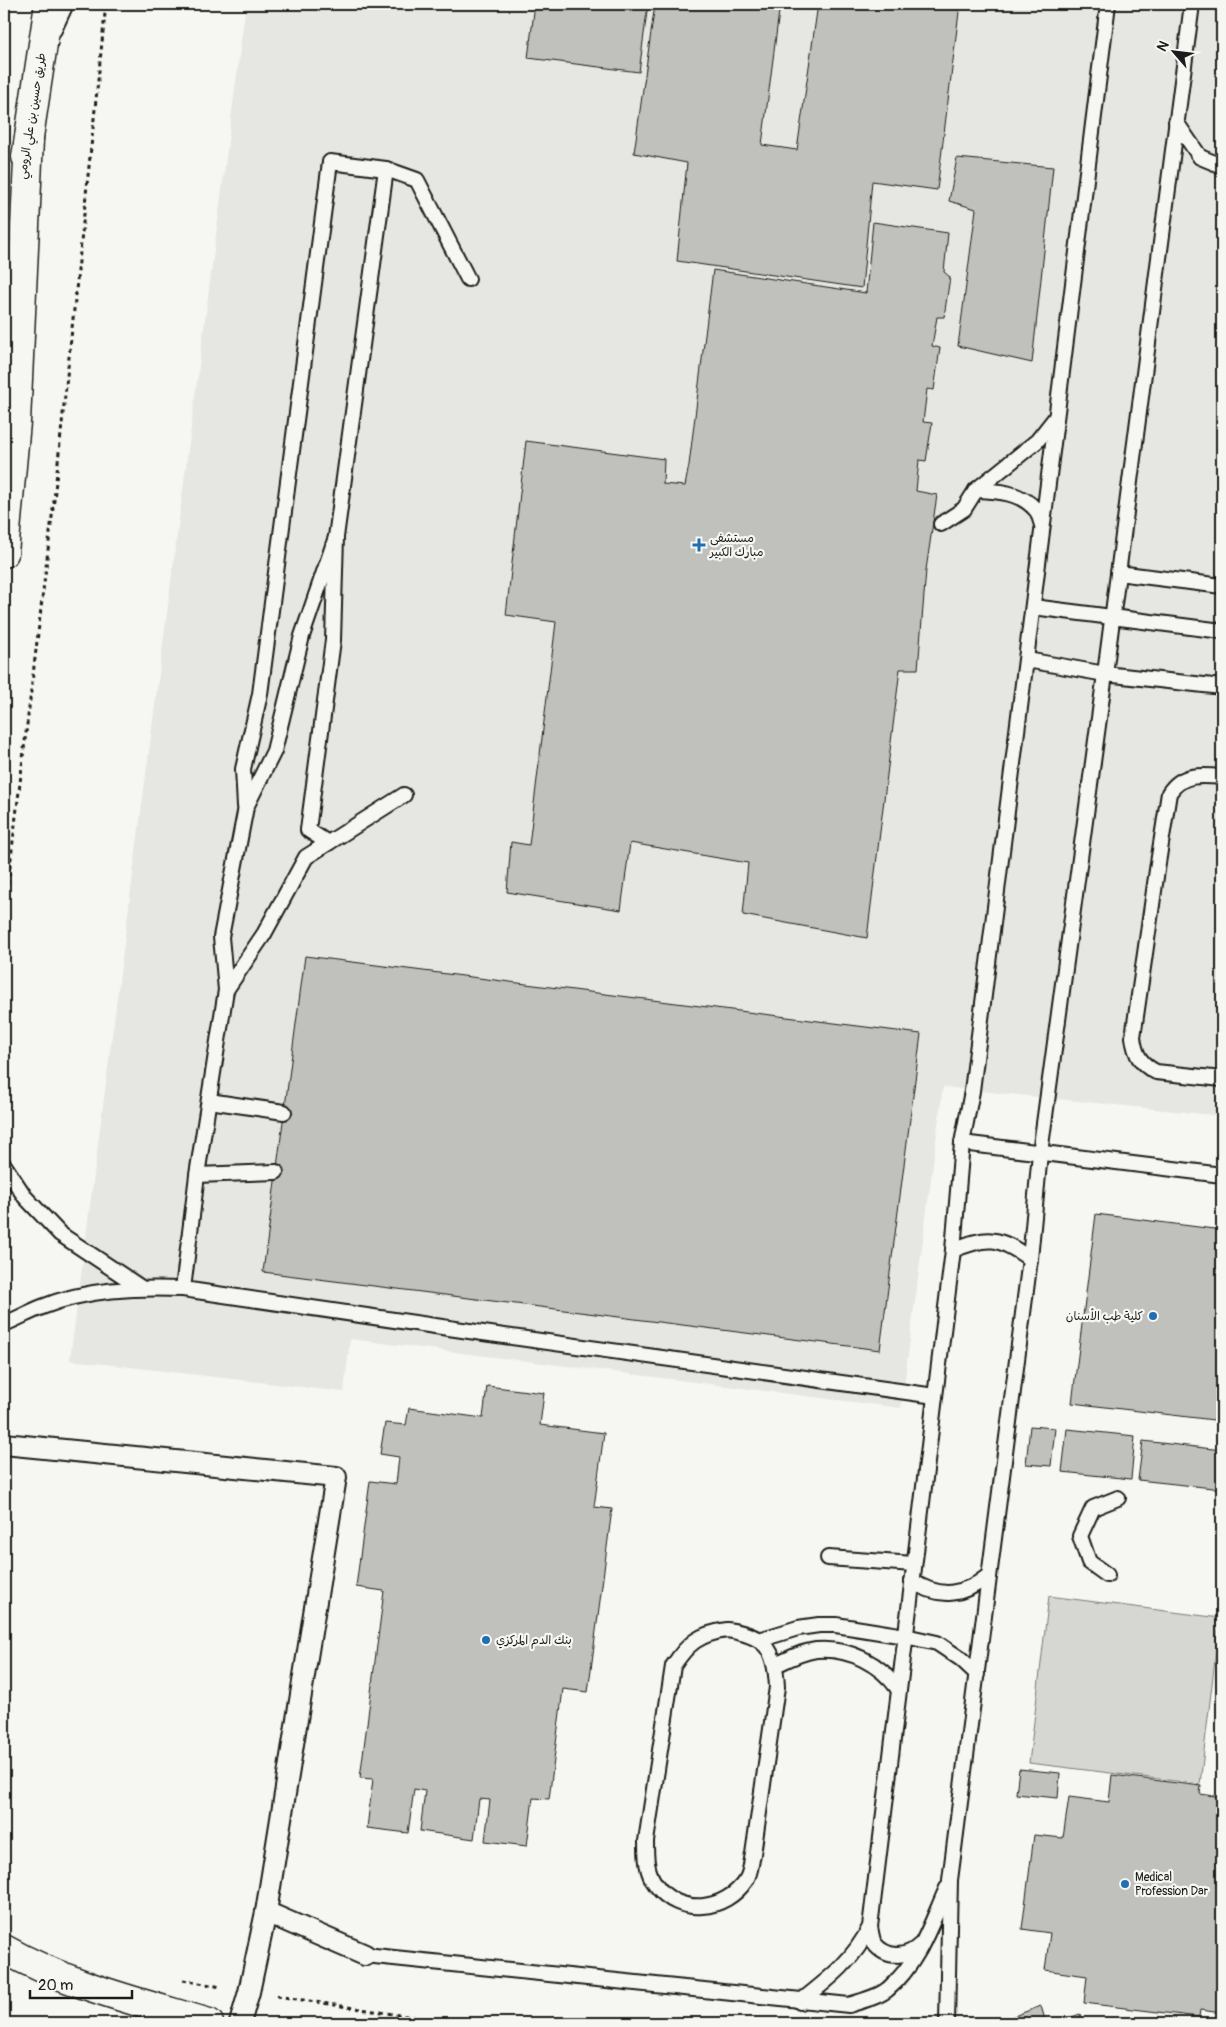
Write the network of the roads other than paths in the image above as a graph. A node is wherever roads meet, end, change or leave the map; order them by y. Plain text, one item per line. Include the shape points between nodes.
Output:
1 (49, 4) edge
2 (66, 4) edge
3 (1108, 4) edge
4 (1192, 4) edge
5 (42, 55) junction
6 (1176, 122) junction
7 (29, 140) junction
8 (1222, 166) edge
9 (386, 169) junction
10 (468, 279) dead end
11 (4, 287) edge
12 (1056, 416) junction
13 (976, 490) junction
14 (941, 524) dead end
15 (1043, 528) junction
16 (336, 536) junction
17 (4, 553) edge
18 (1118, 573) junction
19 (1222, 586) edge
20 (1033, 607) junction
21 (1112, 617) junction
22 (1222, 631) edge
23 (1027, 660) junction
24 (1105, 674) junction
25 (1222, 687) edge
26 (1222, 777) edge
27 (404, 795) dead end
28 (246, 807) junction
29 (328, 843) junction
30 (226, 990) junction
31 (1222, 1079) edge
32 (208, 1101) junction
33 (284, 1112) dead end
34 (962, 1143) junction
35 (1040, 1153) junction
36 (4, 1165) edge
37 (276, 1172) dead end
38 (197, 1175) junction
39 (1222, 1175) edge
40 (953, 1250) junction
41 (1030, 1259) junction
42 (140, 1287) junction
43 (184, 1289) junction
44 (4, 1324) edge
45 (935, 1396) junction
46 (4, 1444) edge
47 (1118, 1498) dead end
48 (828, 1558) dead end
49 (914, 1564) junction
50 (1107, 1575) dead end
51 (988, 1576) junction
52 (912, 1581) junction
53 (905, 1636) junction
54 (759, 1640) junction
55 (776, 1665) junction
56 (976, 1674) junction
57 (899, 1690) junction
58 (950, 1880) junction
59 (266, 1912) junction
60 (870, 1928) junction
61 (923, 1942) junction
62 (4, 1949) edge
63 (365, 1955) joint
64 (800, 2002) junction
65 (209, 2023) edge
66 (240, 2023) edge
67 (947, 2023) edge

1 - 5 highway, طريق حسين بن علي الرومي
2 - 5 lane
3 - 12 lane
4 - 6 lane
5 - 7 highway, طريق حسين بن علي الرومي
6 - 8 lane via 1200,157
6 - 18 lane
7 - 11 highway, طريق حسين بن علي الرومي
7 - 17 highway via 16,422
9 - 10 lane via 417,180
9 - 16 lane
9 - 28 lane via 330,162 260,694 243,769
12 - 13 lane via 1037,441
12 - 15 lane
13 - 14 lane via 964,509
13 - 15 lane via 1003,491 1022,499 1037,510
15 - 20 lane
16 - 28 lane via 302,636 274,751
16 - 29 lane via 333,640 308,830
18 - 19 lane
18 - 21 lane
20 - 21 lane
20 - 23 lane
21 - 22 lane
21 - 24 lane
23 - 24 lane
23 - 34 lane via 972,1091
24 - 25 lane
24 - 35 lane
26 - 31 lane via 1191,776 1174,785 1170,793 1160,845 1134,1048 1138,1059 1156,1072
27 - 29 lane
28 - 30 lane via 221,937
29 - 30 lane via 306,857 264,934
30 - 32 lane
32 - 33 lane
32 - 38 lane
34 - 35 lane
34 - 40 lane
35 - 39 lane
35 - 41 lane
36 - 42 lane via 25,1197 60,1234
37 - 38 lane
38 - 43 lane
40 - 41 lane via 987,1239 1014,1248
40 - 45 lane
41 - 51 lane
42 - 43 lane
42 - 44 lane via 80,1296 43,1306
43 - 45 lane
45 - 49 lane
46 - 59 street via 336,1477
47 - 50 lane via 1093,1508 1080,1536 1089,1562
48 - 49 lane
49 - 52 lane
51 - 52 lane via 965,1591 951,1593 924,1588
51 - 56 lane
52 - 53 lane
53 - 54 lane via 819,1625
53 - 56 lane via 936,1643
53 - 57 lane
54 - 55 lane via 770,1650
54 - 55 lane via 744,1632 710,1632 695,1640 673,1666 646,1841 647,1866 656,1886 672,1900 693,1907 714,1905 733,1895 747,1878 777,1687
55 - 57 lane via 816,1650 850,1654 879,1668
56 - 58 lane
57 - 60 lane
58 - 61 lane
58 - 67 lane
59 - 63 street
59 - 66 street via 250,1992
60 - 61 lane via 873,1942 884,1952 898,1956 913,1952
60 - 64 lane via 860,1946 837,1973
61 - 64 lane via 910,1966 887,1990 849,2005
62 - 65 highway via 30,1964 88,1987
63 - 64 lane

